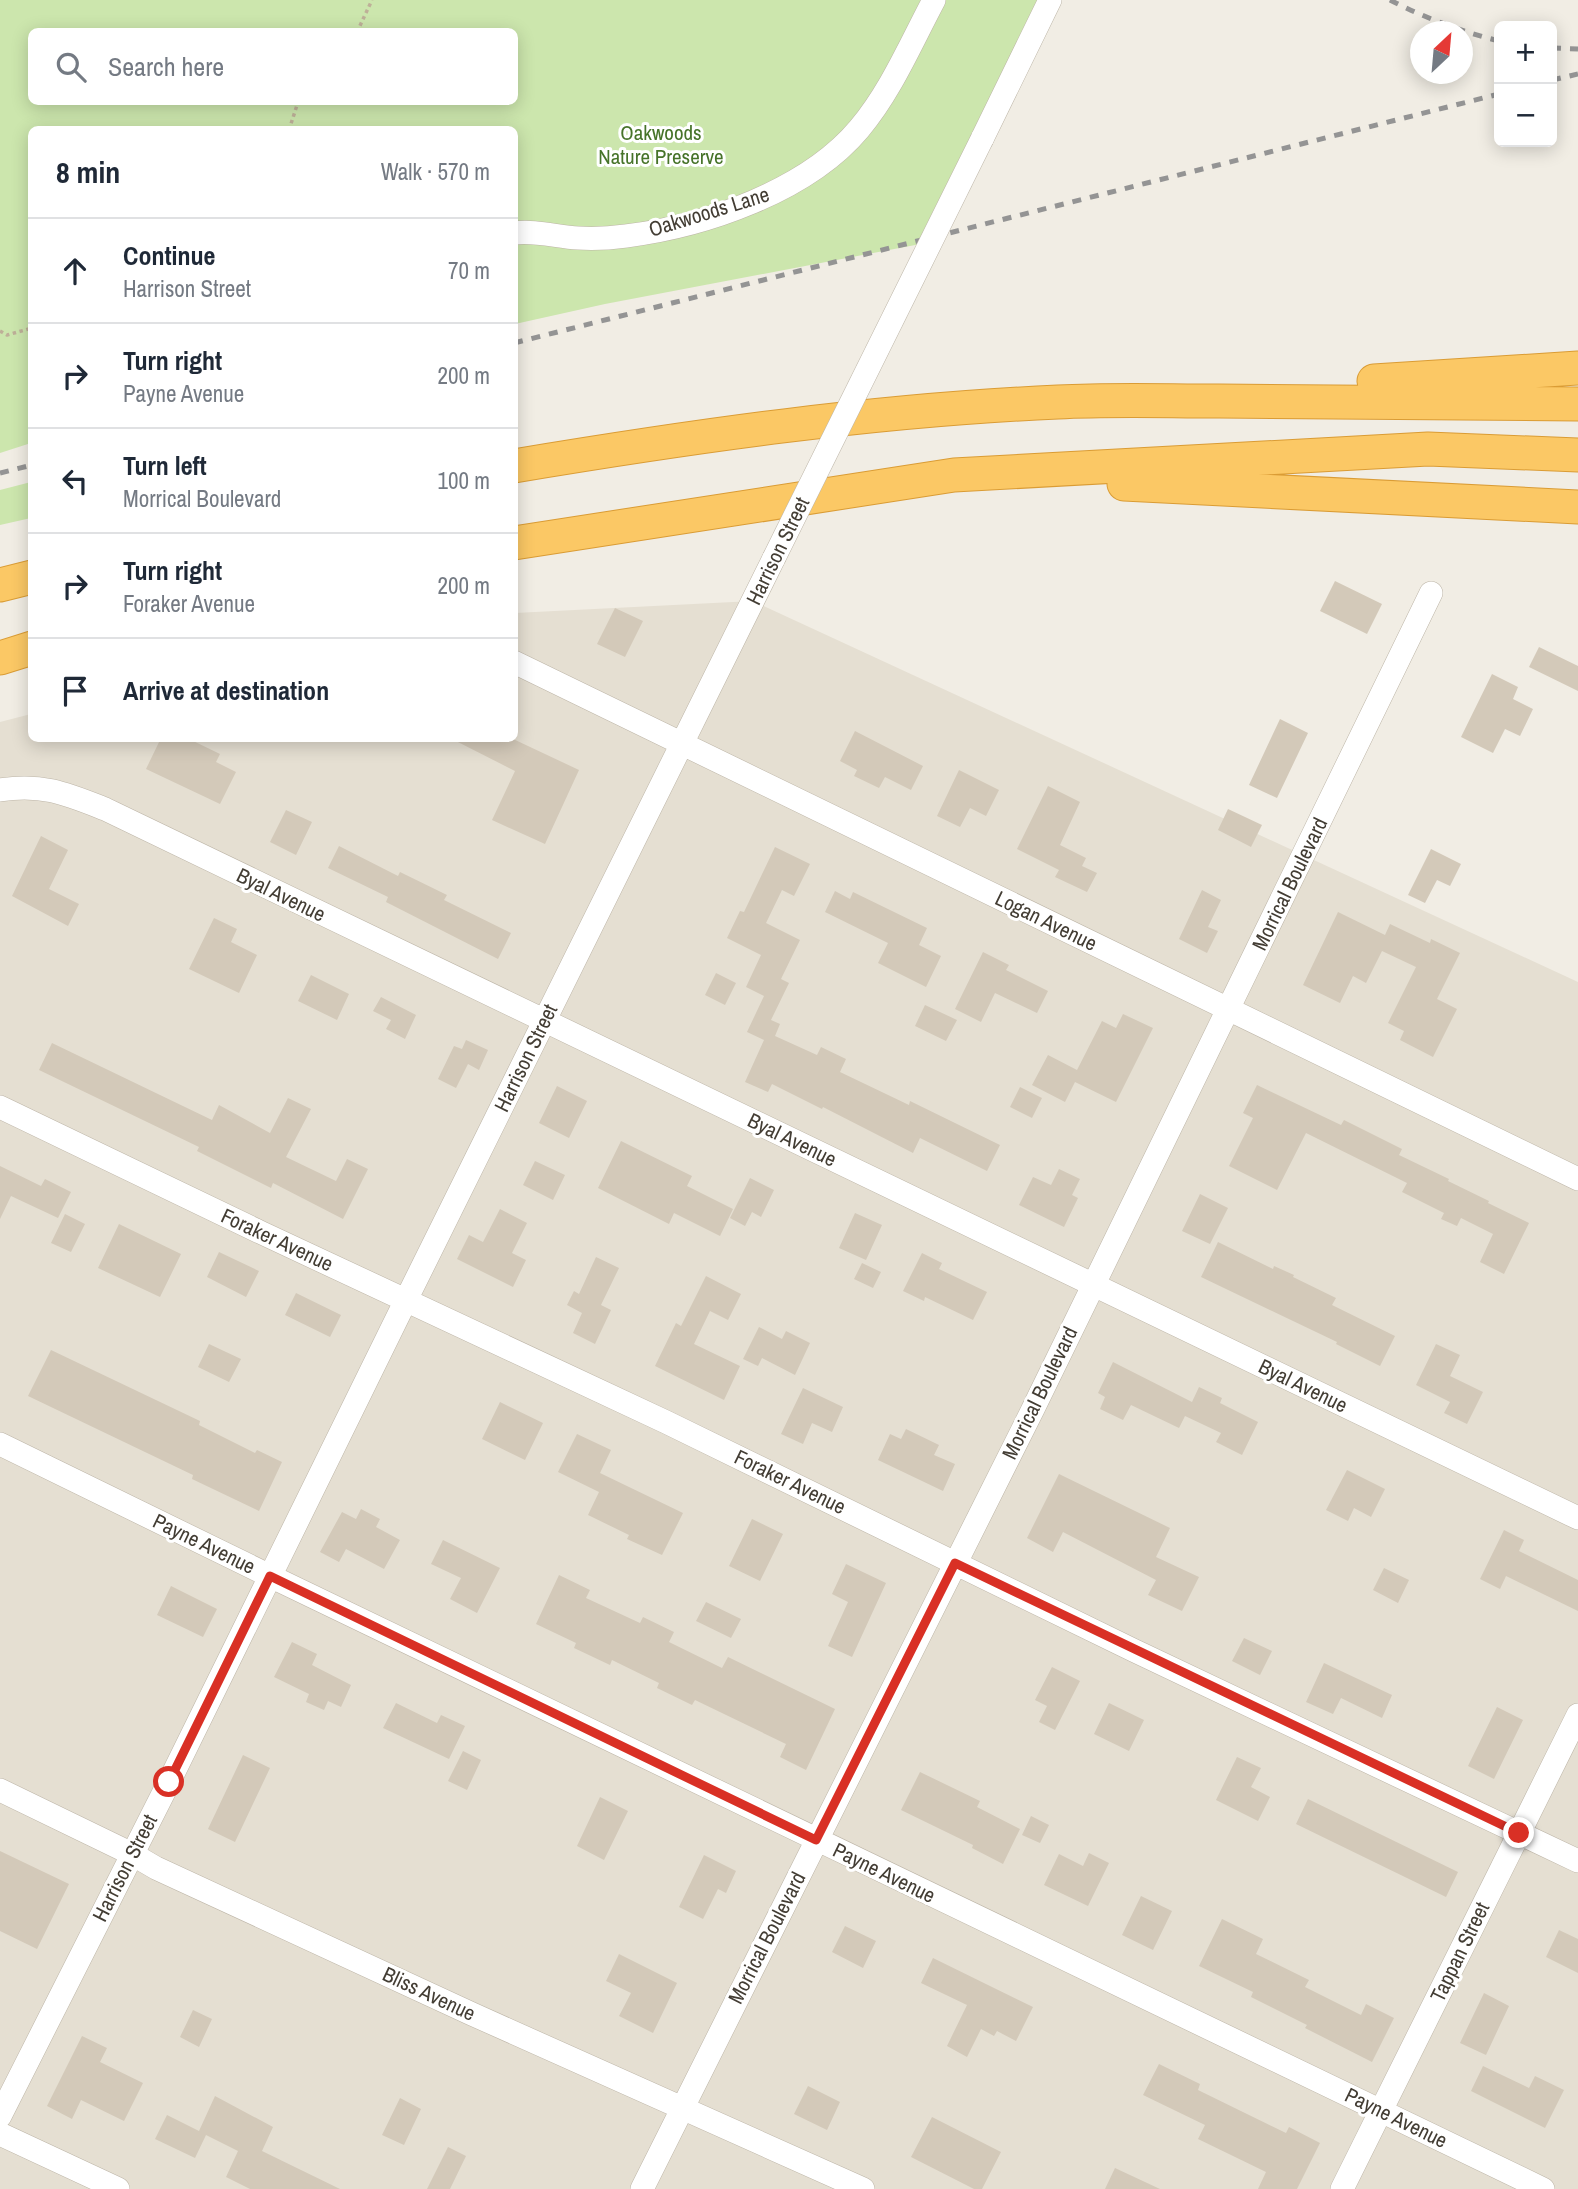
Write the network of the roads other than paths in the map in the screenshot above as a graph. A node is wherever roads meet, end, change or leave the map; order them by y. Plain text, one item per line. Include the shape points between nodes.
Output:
1 (934, 0) edge
2 (1050, 0) edge
3 (518, 231) edge
4 (1578, 368) edge
5 (1059, 402) junction
6 (1578, 404) edge
7 (1578, 455) edge
8 (518, 465) edge
9 (954, 475) junction
10 (1578, 508) edge
11 (518, 541) edge
12 (28, 578) edge
13 (0, 585) edge
14 (1430, 593) dead end
15 (28, 650) edge
16 (0, 658) edge
17 (518, 664) edge
18 (683, 743) junction
19 (0, 790) edge
20 (1228, 1010) junction
21 (544, 1021) junction
22 (0, 1107) edge
23 (1578, 1179) edge
24 (1093, 1284) junction
25 (406, 1300) junction
26 (0, 1444) edge
27 (1578, 1518) edge
28 (955, 1563) junction
29 (270, 1576) junction
30 (1578, 1715) edge
31 (0, 1790) edge
32 (1519, 1833) junction
33 (816, 1840) junction
34 (132, 1854) junction
35 (1578, 1861) edge
36 (682, 2108) junction
37 (1382, 2111) junction
38 (0, 2116) edge
39 (0, 2134) edge
40 (118, 2189) edge
41 (642, 2189) edge
42 (863, 2189) edge
43 (1342, 2189) edge
44 (1543, 2189) edge

1 - 3 street, Oakwoods Lane via 886,91 860,128 839,150 788,186 687,223 627,236 581,239
2 - 18 street, Harrison Street, bridge
4 - 5 highway
5 - 6 highway
5 - 8 highway via 742,431
7 - 9 highway via 1429,449
9 - 10 highway
9 - 11 highway
12 - 13 highway
14 - 20 street, Morrical Boulevard
15 - 16 highway
17 - 18 street, Logan Avenue
18 - 20 street, Logan Avenue
18 - 21 street, Harrison Street
19 - 21 street, Byal Avenue via 39,787 105,809
20 - 23 street, Logan Avenue
20 - 24 street, Morrical Boulevard
21 - 24 street, Byal Avenue
21 - 25 street, Harrison Street
22 - 25 street, Foraker Avenue
24 - 27 street, Byal Avenue
24 - 28 street, Morrical Boulevard
25 - 28 street, Foraker Avenue
25 - 29 street, Harrison Street
26 - 29 street, Payne Avenue
28 - 32 street, Foraker Avenue
28 - 33 street, Morrical Boulevard
29 - 33 street, Payne Avenue
29 - 34 street, Harrison Street
30 - 32 street, Tappan Street
31 - 34 street, Bliss Avenue
32 - 35 street, Foraker Avenue
32 - 37 street, Tappan Street
33 - 36 street, Morrical Boulevard
33 - 37 street, Payne Avenue
34 - 36 street, Bliss Avenue via 446,2003
34 - 38 street, Harrison Street
36 - 41 street, Morrical Boulevard
36 - 42 street, Bliss Avenue
37 - 43 street, Tappan Street
37 - 44 street, Payne Avenue
39 - 40 street

